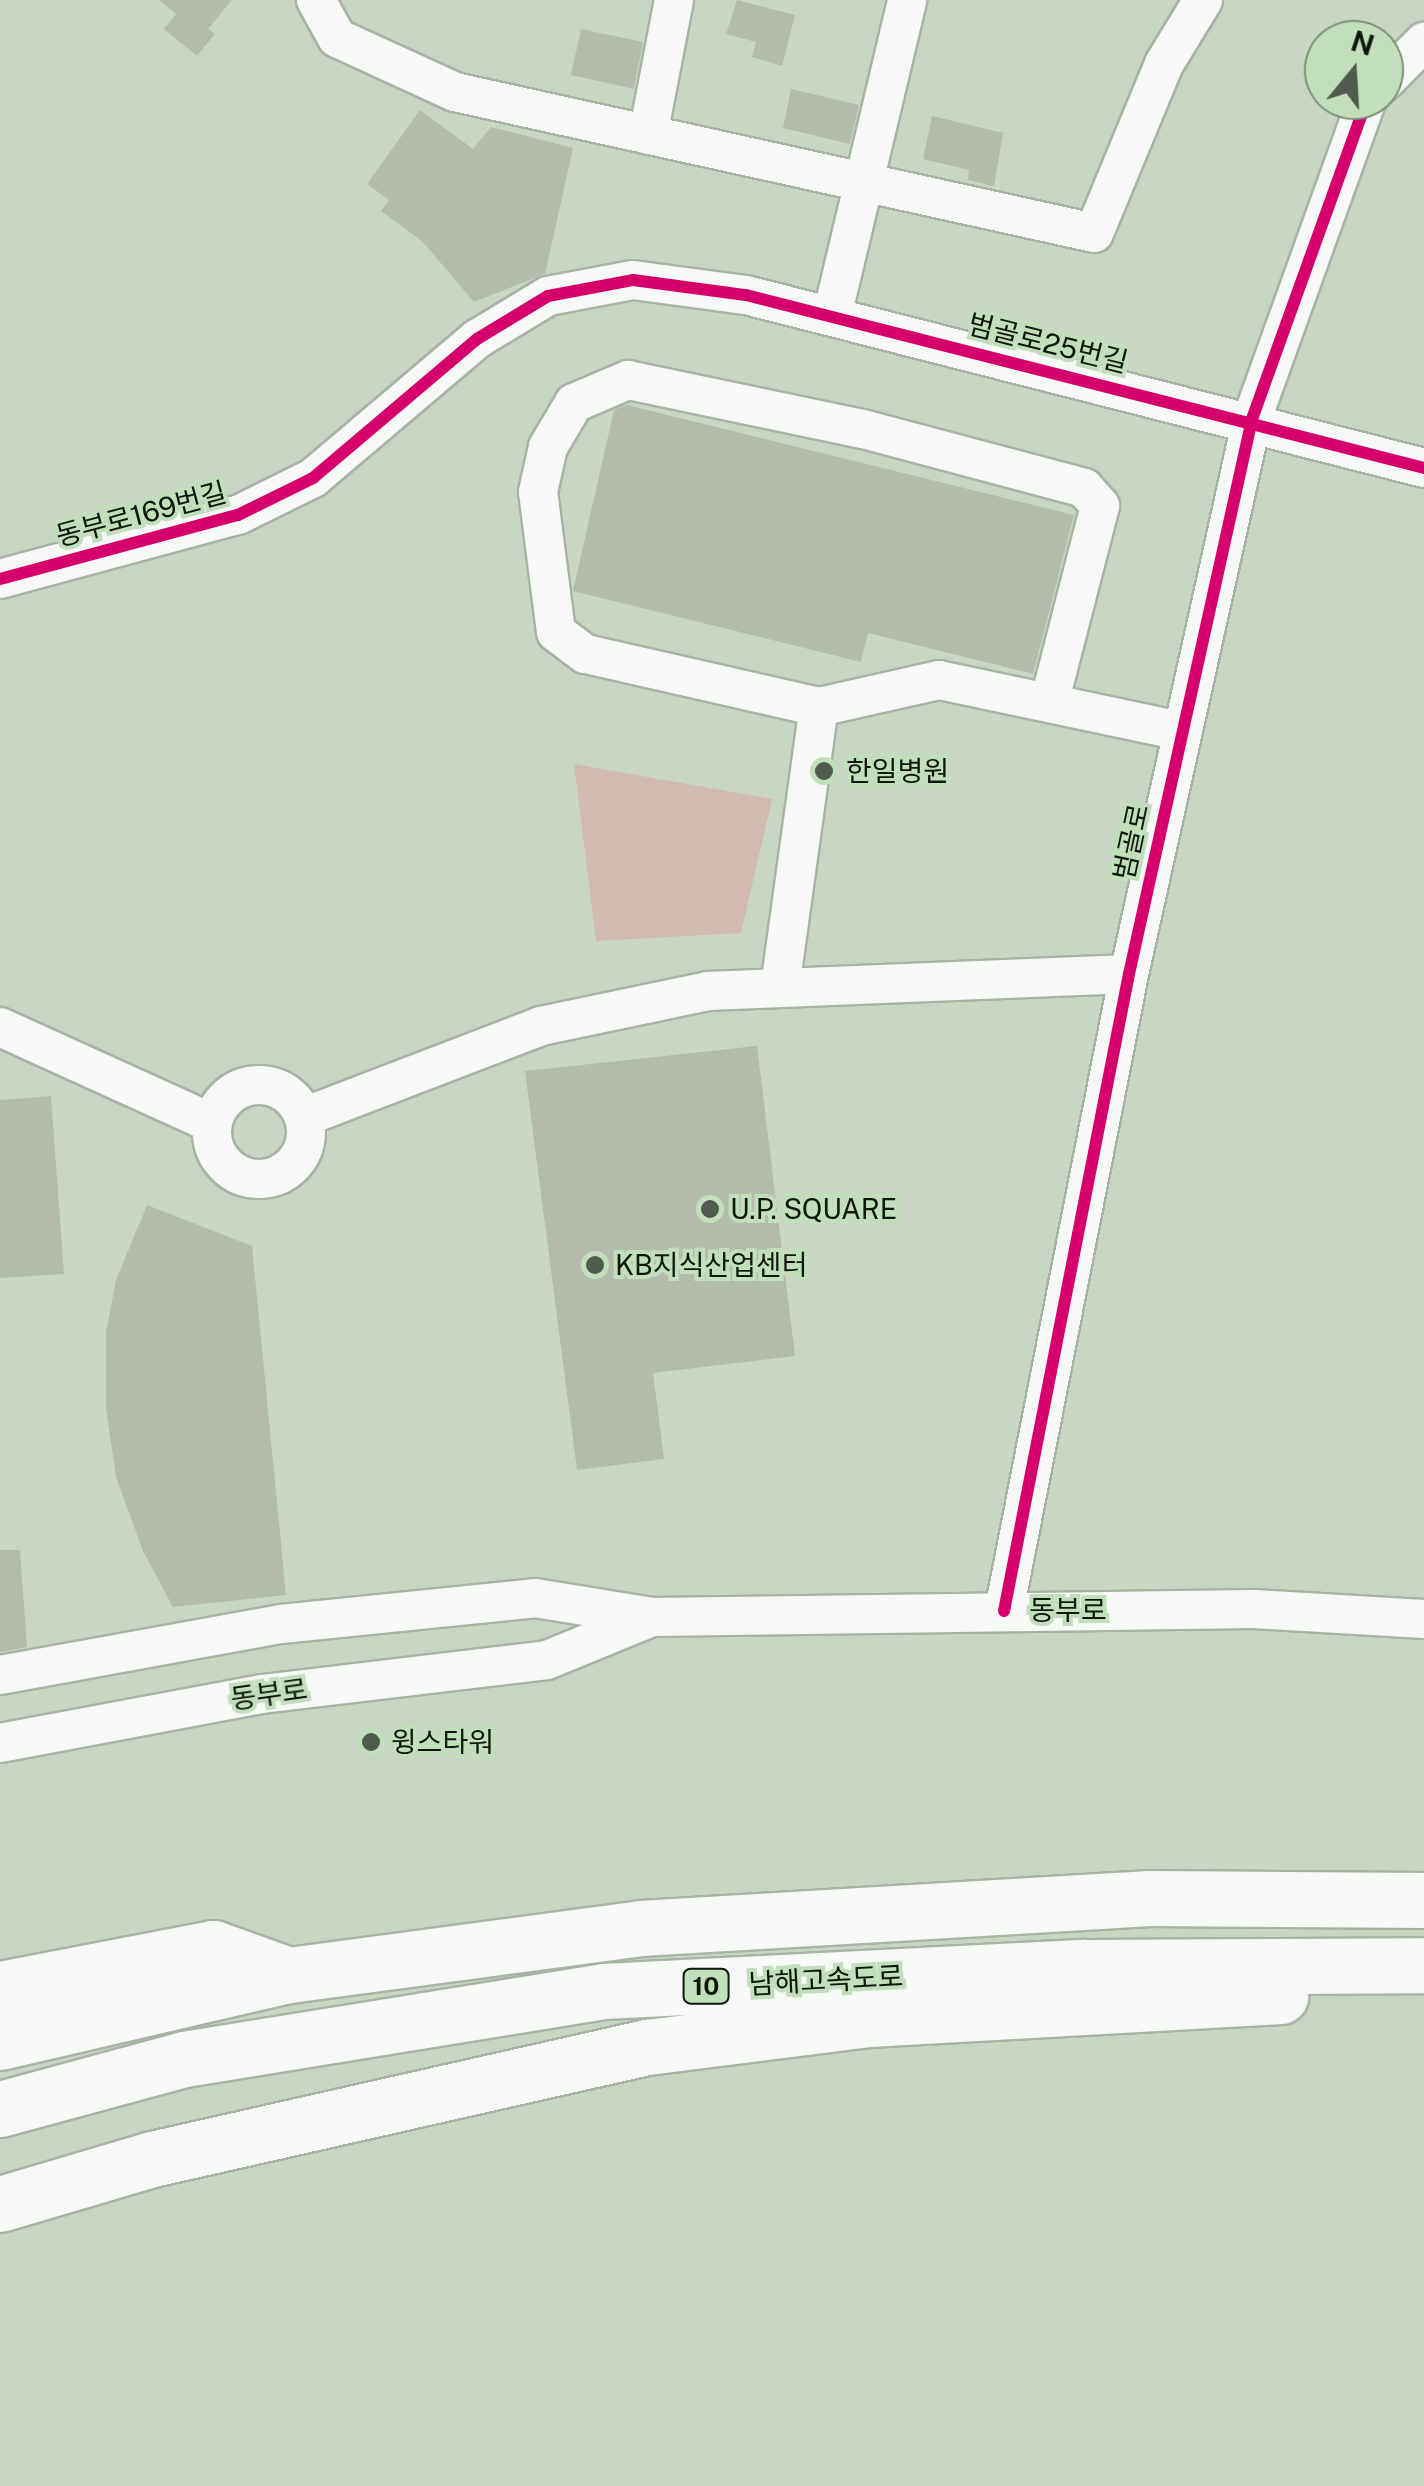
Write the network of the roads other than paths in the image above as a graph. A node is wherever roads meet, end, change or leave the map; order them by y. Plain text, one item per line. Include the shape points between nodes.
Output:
1 (316, 0) edge
2 (674, 0) edge
3 (907, 0) edge
4 (1203, 0) edge
5 (1424, 42) edge
6 (1404, 62) edge
7 (1359, 120) edge
8 (648, 135) junction
9 (863, 183) junction
10 (832, 316) junction
11 (477, 339) joint
12 (1252, 419) junction
13 (1424, 468) edge
14 (0, 579) edge
15 (1049, 704) junction
16 (819, 707) junction
17 (1180, 731) junction
18 (1129, 974) junction
19 (780, 987) junction
20 (0, 1027) edge
21 (304, 1117) junction
22 (212, 1123) junction
23 (1004, 1611) junction
24 (652, 1617) junction
25 (1424, 1619) edge
26 (0, 1675) edge
27 (0, 1743) edge
28 (1424, 1900) edge
29 (1407, 1964) edge
30 (289, 1975) junction
31 (0, 1989) edge
32 (0, 2042) edge
33 (0, 2109) edge
34 (0, 2204) edge

1 - 8 street via 338,38 456,92
2 - 8 street
3 - 9 street
4 - 9 street via 1164,64 1094,233
5 - 6 street
7 - 12 street, 범골로
8 - 9 street
9 - 10 street
10 - 11 street, 범골로25번길 via 746,295 633,280 548,296
10 - 12 street, 범골로25번길
11 - 14 street, 동부로169번길 via 298,486 238,516
12 - 13 street, 범골로25번길
12 - 17 street, 범골로
15 - 16 street via 939,680
15 - 16 street via 1100,506 1084,488 864,429 628,380 574,402 548,448 538,492 556,632 585,654
15 - 17 street
16 - 19 street
17 - 18 street, 범골로
18 - 19 street
18 - 23 street, 범골로
19 - 21 street via 708,991 540,1026
20 - 22 street
21 - 22 street via 285,1092 255,1084 227,1096
21 - 22 street via 296,1162 254,1179 216,1154
23 - 24 street, 동부로
23 - 25 street, 동부로 via 1254,1609
24 - 26 street, 동부로 via 536,1598 281,1624
24 - 27 street, 동부로 via 548,1660 262,1694
28 - 30 highway, 10 via 1150,1898 640,1928
29 - 33 highway, 남해고속도로 / 10 via 1084,1968 604,1991 184,2059
29 - 34 highway via 1263,2002 870,2020 647,2047 152,2159
30 - 31 highway via 213,1948
30 - 32 highway, 10

